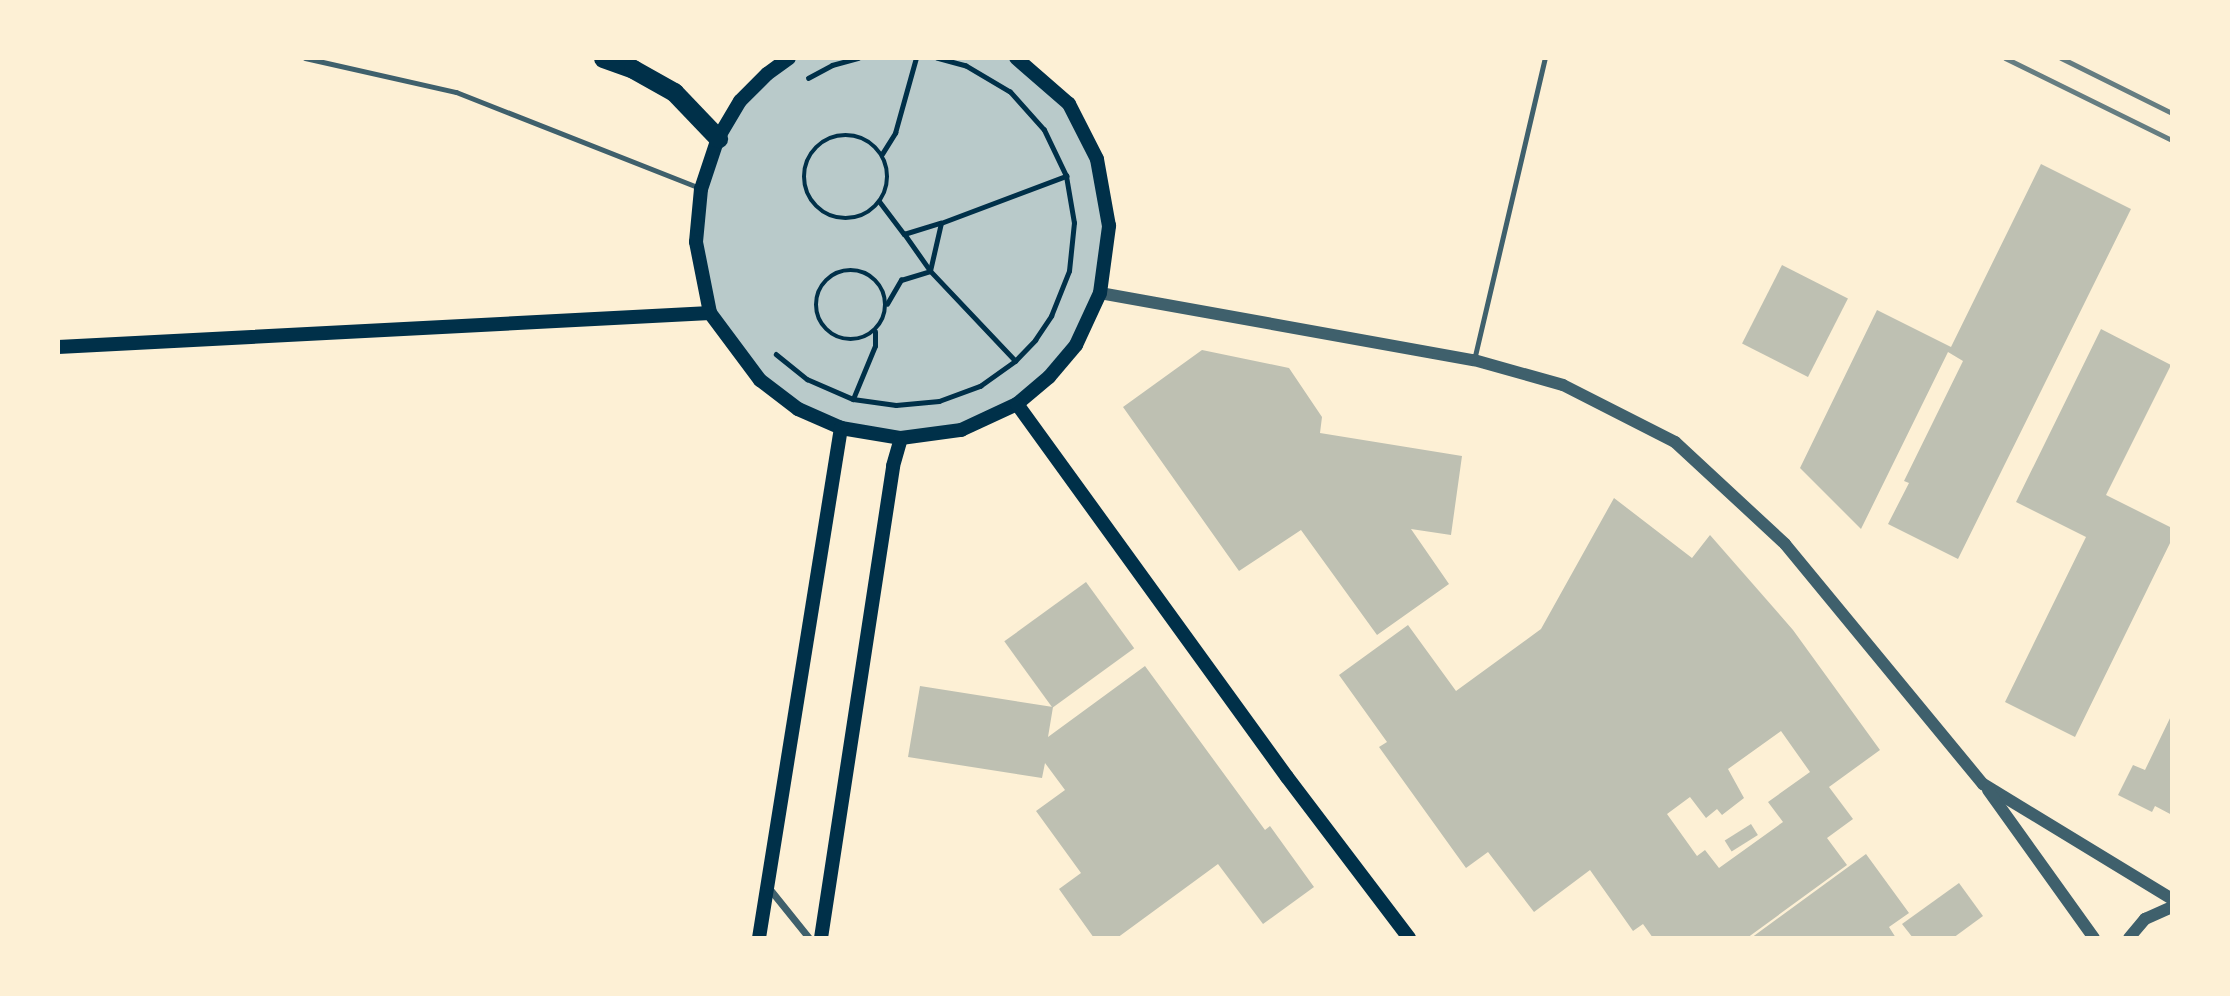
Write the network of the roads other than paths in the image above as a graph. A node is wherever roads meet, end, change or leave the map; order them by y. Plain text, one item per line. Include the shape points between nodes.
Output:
1 (305, 58) edge
2 (603, 58) edge
3 (789, 58) edge
4 (1016, 58) edge
5 (1545, 58) edge
6 (718, 138) junction
7 (701, 188) junction
8 (1100, 293) junction
9 (710, 313) junction
10 (58, 348) edge
11 (1474, 360) junction
12 (1017, 404) junction
13 (841, 428) junction
14 (901, 438) junction
15 (1983, 784) junction
16 (768, 885) junction
17 (2172, 899) edge
18 (2172, 907) edge
19 (759, 938) edge
20 (809, 938) edge
21 (821, 938) edge
22 (1409, 938) edge
23 (2094, 938) edge
24 (2129, 938) edge

1 - 7 lane via 456,92
2 - 6 highway via 674,92
3 - 6 main road via 740,101
4 - 8 main road via 1069,104 1097,159 1110,226
5 - 11 lane
6 - 7 main road
7 - 9 main road via 696,242
8 - 11 street
8 - 12 main road via 1076,345 1049,377
9 - 10 main road
9 - 13 main road via 760,380 798,409
11 - 15 street via 1563,385 1675,442 1785,544
12 - 14 main road via 961,430
12 - 22 main road
13 - 14 main road
13 - 16 main road
14 - 21 main road
15 - 17 street
15 - 23 street
16 - 19 main road
16 - 20 street
18 - 24 street via 2144,919

